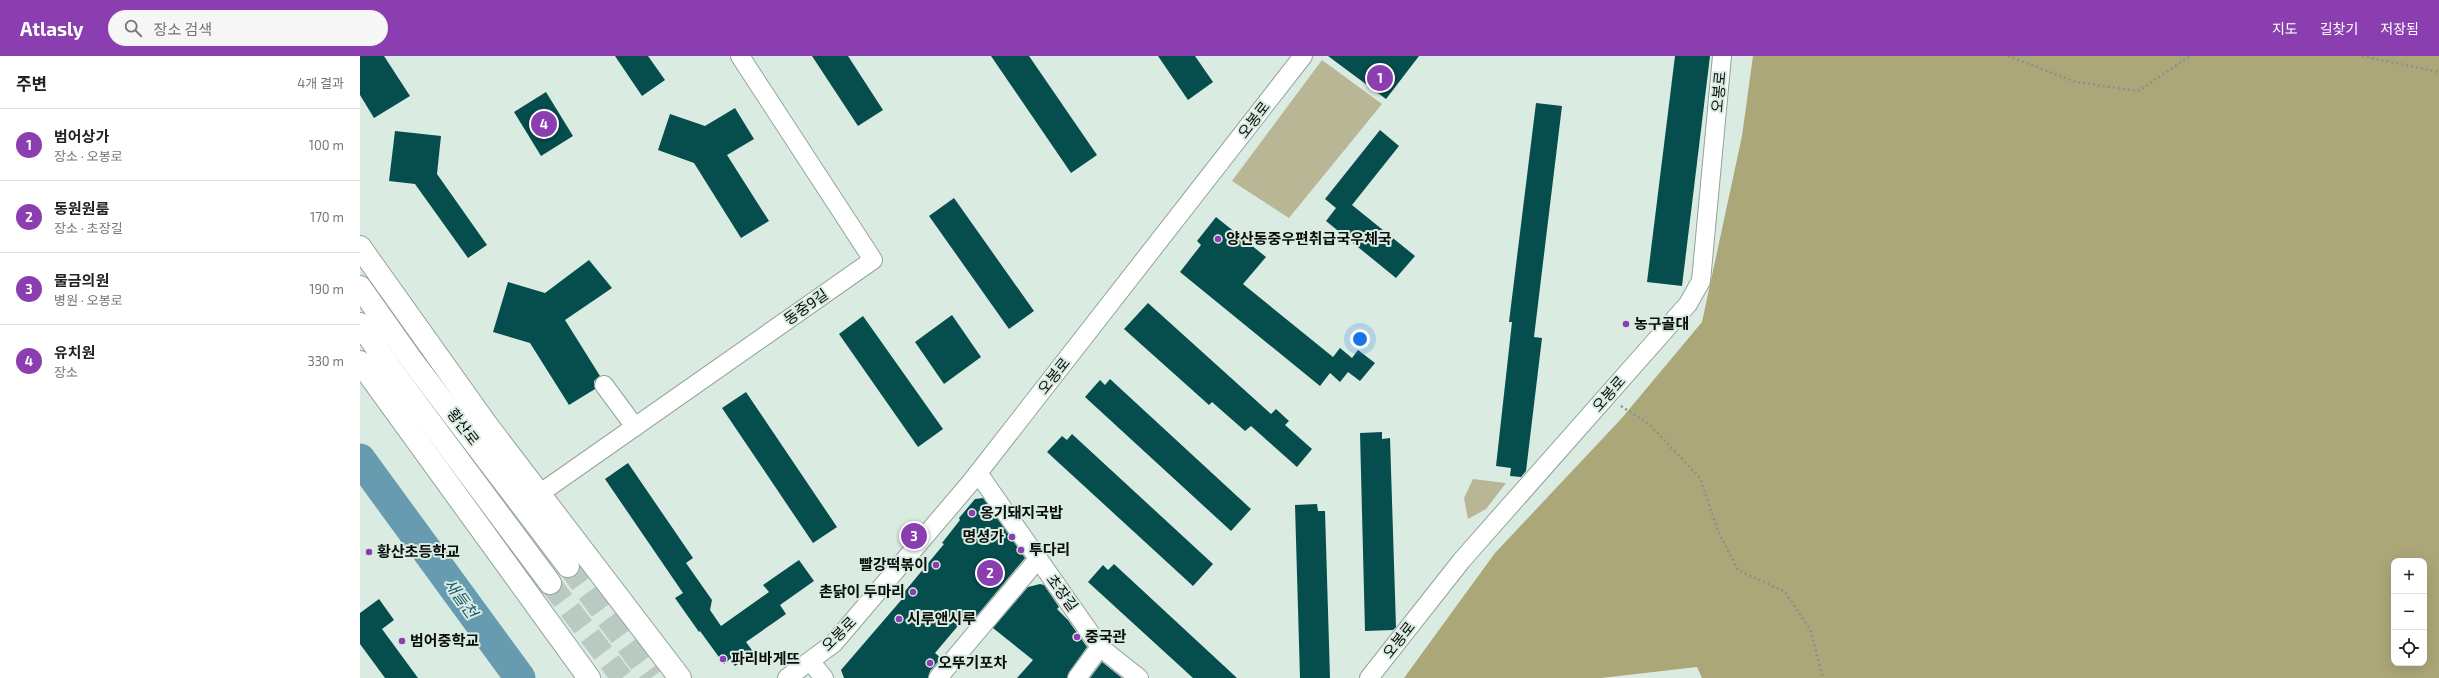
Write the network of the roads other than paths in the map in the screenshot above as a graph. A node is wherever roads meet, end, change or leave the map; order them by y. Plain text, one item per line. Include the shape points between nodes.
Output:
1 (740, 56) edge
2 (1303, 56) edge
3 (1722, 56) edge
4 (360, 246) edge
5 (360, 287) edge
6 (360, 324) edge
7 (360, 362) edge
8 (604, 385) dead end
9 (635, 427) junction
10 (978, 473) junction
11 (539, 494) junction
12 (1038, 559) junction
13 (568, 566) tunnel mouth
14 (550, 583) tunnel mouth
15 (1100, 647) junction
16 (810, 661) junction
17 (589, 678) edge
18 (680, 678) edge
19 (787, 678) edge
20 (824, 678) edge
21 (938, 678) edge
22 (1077, 678) edge
23 (1139, 678) edge
24 (1369, 678) edge

1 - 9 street, 동중9길 via 873,260
2 - 10 street, 오봉로
3 - 24 street, 오봉로 via 1701,281 1688,304 1462,560
4 - 11 main road
5 - 13 main road, 황산로 via 413,362
6 - 14 main road, 황산로
7 - 17 main road
8 - 9 street
9 - 11 street, 동중9길
10 - 12 street, 초장길
10 - 16 street, 오봉로 via 834,643
11 - 18 main road
12 - 15 street, 초장길
12 - 21 street, 초장길
15 - 22 street
15 - 23 street, 초장길
16 - 19 street, 오봉로
16 - 20 street

